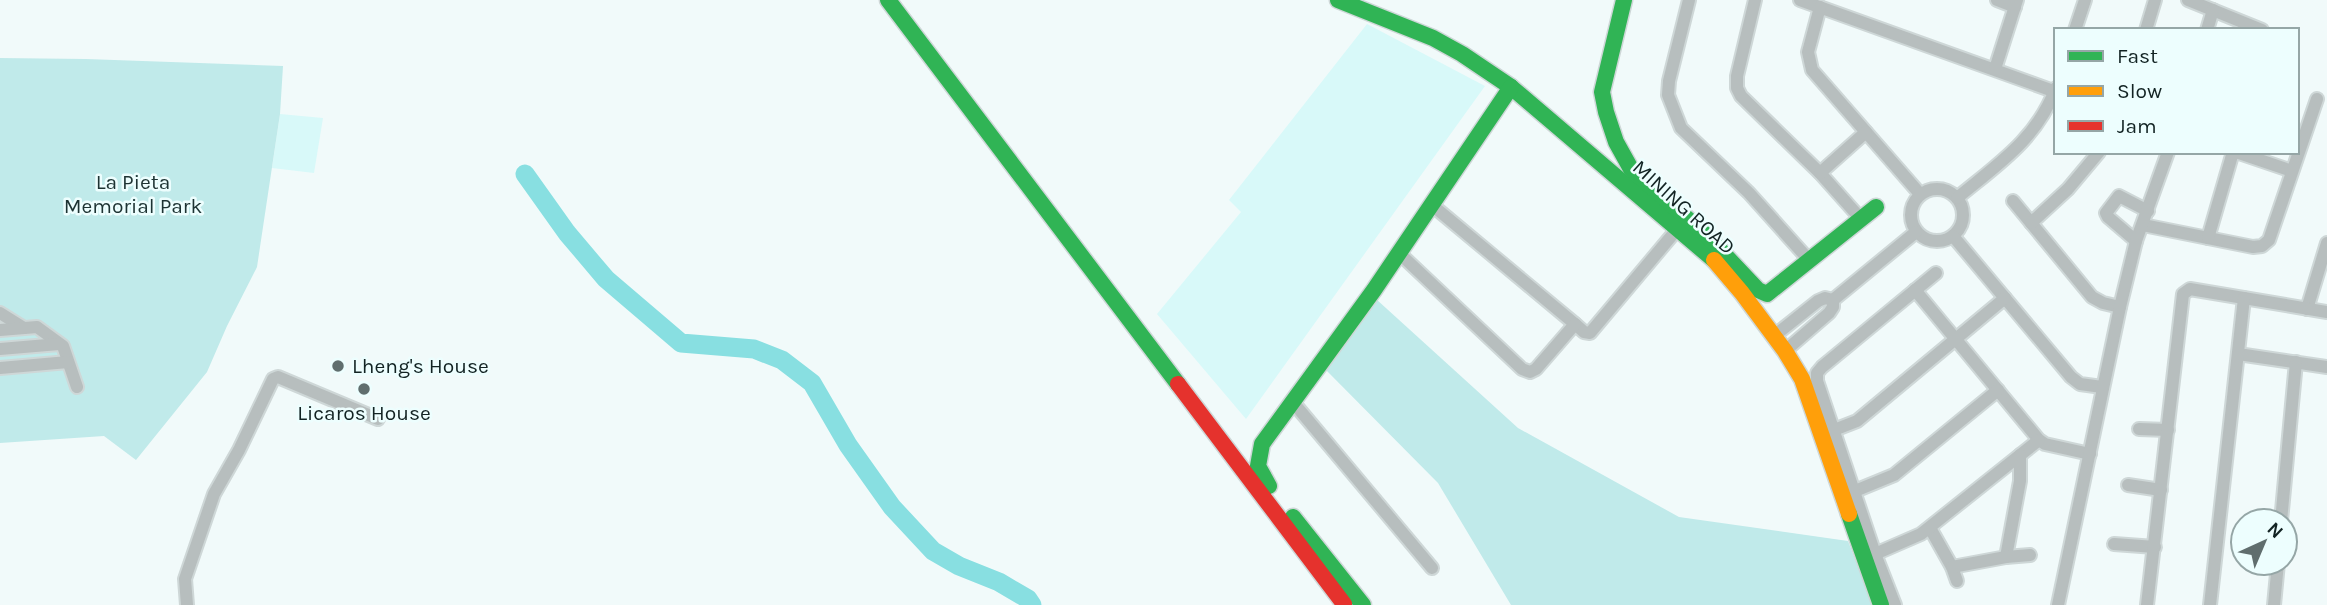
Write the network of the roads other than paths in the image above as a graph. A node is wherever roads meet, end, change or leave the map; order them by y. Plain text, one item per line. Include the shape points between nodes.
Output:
1 (888, 0) edge
2 (1338, 0) edge
3 (1624, 0) edge
4 (1689, 0) edge
5 (1755, 0) edge
6 (1800, 0) edge
7 (1997, 0) edge
8 (2085, 0) edge
9 (2155, 0) edge
10 (2188, 0) edge
11 (2016, 3) edge
12 (1820, 7) junction
13 (2213, 10) junction
14 (2076, 28) edge
15 (2147, 28) edge
16 (2208, 28) edge
17 (2257, 28) edge
18 (1995, 69) junction
19 (1511, 87) junction
20 (2054, 91) edge
21 (2054, 93) edge
22 (2317, 99) dead end
23 (1867, 132) junction
24 (2299, 151) edge
25 (2098, 154) edge
26 (2167, 154) edge
27 (2233, 154) edge
28 (2240, 154) edge
29 (2298, 154) edge
30 (2292, 171) junction
31 (1820, 173) junction
32 (1920, 194) junction
33 (1957, 198) junction
34 (2012, 201) dead end
35 (1432, 205) junction
36 (1876, 207) dead end
37 (2148, 211) junction
38 (1861, 219) junction
39 (2031, 223) junction
40 (2143, 225) junction
41 (1679, 227) junction
42 (1916, 232) junction
43 (1953, 236) junction
44 (2208, 238) junction
45 (2136, 241) junction
46 (2327, 243) edge
47 (1399, 254) junction
48 (2324, 259) edge
49 (1809, 260) junction
50 (1936, 273) dead end
51 (1915, 290) junction
52 (2005, 298) junction
53 (2244, 298) junction
54 (1833, 300) junction
55 (2120, 307) junction
56 (2307, 309) junction
57 (2327, 312) edge
58 (0, 313) edge
59 (1796, 319) junction
60 (1575, 324) junction
61 (24, 328) junction
62 (0, 330) edge
63 (1807, 332) junction
64 (1774, 336) junction
65 (1956, 339) junction
66 (59, 344) junction
67 (0, 349) edge
68 (1785, 351) junction
69 (2238, 354) junction
70 (68, 362) junction
71 (2296, 362) junction
72 (2327, 367) edge
73 (0, 368) edge
74 (77, 387) dead end
75 (2102, 387) junction
76 (1998, 390) junction
77 (1292, 401) junction
78 (378, 419) dead end
79 (2139, 429) dead end
80 (1834, 430) junction
81 (2168, 430) junction
82 (2039, 440) junction
83 (2090, 454) junction
84 (2020, 455) junction
85 (1256, 457) junction
86 (1240, 464) junction
87 (2127, 485) dead end
88 (2161, 490) junction
89 (1855, 491) junction
90 (2282, 507) edge
91 (1930, 528) junction
92 (2114, 544) dead end
93 (2155, 547) junction
94 (1875, 554) junction
95 (2030, 555) dead end
96 (2006, 556) junction
97 (1952, 567) junction
98 (1432, 568) dead end
99 (2277, 577) edge
100 (1957, 580) dead end
101 (1344, 604) edge
102 (187, 605) edge
103 (1363, 605) edge
104 (1881, 605) edge
105 (1895, 605) edge
106 (2058, 605) edge
107 (2147, 605) edge
108 (2210, 605) edge
109 (2217, 605) edge
110 (2274, 605) edge

1 - 86 street
2 - 19 street, MINING ROAD via 1433,38
3 - 49 street via 1602,92 1622,157 1762,293 1768,294
4 - 49 street via 1668,95 1681,128 1749,193
5 - 31 street via 1737,88
6 - 12 street
7 - 11 street
8 - 14 street
9 - 15 street
10 - 13 street
11 - 18 street
12 - 18 street
12 - 23 street via 1808,52 1812,70
13 - 16 street
13 - 17 street
18 - 20 street
19 - 35 street
19 - 41 street, MINING ROAD
21 - 33 street via 2041,121 2017,148
22 - 24 street
23 - 31 street
23 - 32 street
25 - 39 street
26 - 37 street
27 - 44 street
28 - 30 street
29 - 30 street
30 - 44 street via 2269,240 2262,246
31 - 38 street
32 - 33 street via 1935,188
32 - 42 street via 1910,216
33 - 43 street via 1962,222
34 - 39 street
35 - 47 street
35 - 60 street
36 - 38 street
37 - 40 street
37 - 45 street via 2119,196 2106,213
38 - 49 street
39 - 55 street via 2092,297
40 - 44 street
40 - 45 street
41 - 60 street via 1596,328 1584,332
41 - 64 street, MINING ROAD via 1710,255
42 - 43 street via 1930,241
42 - 54 street
43 - 52 street
45 - 55 street
46 - 48 street
47 - 60 street via 1522,369 1536,369
47 - 77 street
48 - 56 street
50 - 51 street
51 - 65 street
51 - 80 street via 1817,373
52 - 65 street
52 - 75 street via 2071,377 2080,384
53 - 56 street
53 - 69 street
53 - 81 street via 2190,289 2183,294
54 - 59 street via 1818,301
54 - 63 street via 1829,313
55 - 75 street
56 - 57 street
58 - 61 street
59 - 63 street
59 - 64 street
61 - 62 street
61 - 66 street via 37,327
63 - 68 street
64 - 68 street, MINING ROAD
65 - 76 street
65 - 80 street via 1857,421
66 - 67 street
66 - 70 street
68 - 104 street, MINING ROAD via 1810,396
69 - 71 street
69 - 108 street
70 - 73 street
70 - 74 street
71 - 72 street
71 - 90 street
75 - 83 street
76 - 82 street
76 - 89 street via 1894,475
77 - 85 street
77 - 98 street
78 - 102 street via 278,377 273,379 215,494 185,579
79 - 81 street
80 - 89 street
81 - 88 street
82 - 83 street
82 - 84 street
83 - 106 street
84 - 91 street
84 - 96 street via 2021,481
85 - 86 street
85 - 103 street via 1258,471
86 - 101 street
87 - 88 street
88 - 93 street
89 - 94 street
91 - 94 street
91 - 97 street
92 - 93 street
93 - 107 street
94 - 105 street
95 - 96 street
96 - 97 street
97 - 100 street
99 - 110 street
108 - 109 street

